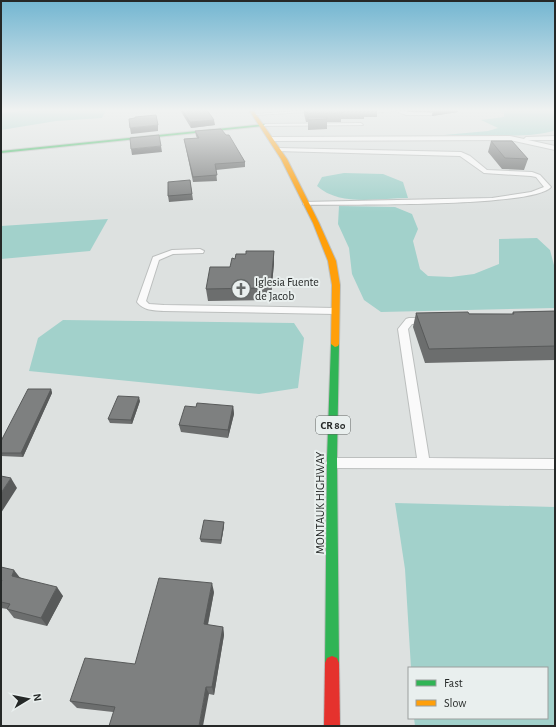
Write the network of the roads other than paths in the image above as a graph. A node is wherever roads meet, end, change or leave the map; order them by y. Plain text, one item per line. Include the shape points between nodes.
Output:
1 (79, 144) edge
2 (274, 144) edge
3 (535, 144) edge
4 (555, 148) edge
5 (278, 150) junction
6 (1, 152) edge
7 (305, 202) junction
8 (200, 251) dead end
9 (335, 311) junction
10 (440, 321) edge
11 (332, 463) junction
12 (424, 463) junction
13 (555, 464) edge
14 (332, 726) edge

1 - 6 main road
2 - 5 main road, MONTAUK HIGHWAY / CR 80
3 - 4 lane
5 - 7 main road, MONTAUK HIGHWAY / CR 80
5 - 7 lane via 461,154 468,156 486,172 532,174 538,176 548,187 546,191 537,194 492,200
7 - 9 main road, MONTAUK HIGHWAY / CR 80 via 332,261 336,285
8 - 9 lane via 172,252 156,259 141,302 147,307 164,308
9 - 11 main road, MONTAUK HIGHWAY / CR 80
10 - 12 lane via 409,321 403,329
11 - 12 lane
11 - 14 main road, MONTAUK HIGHWAY / CR 80
12 - 13 lane

